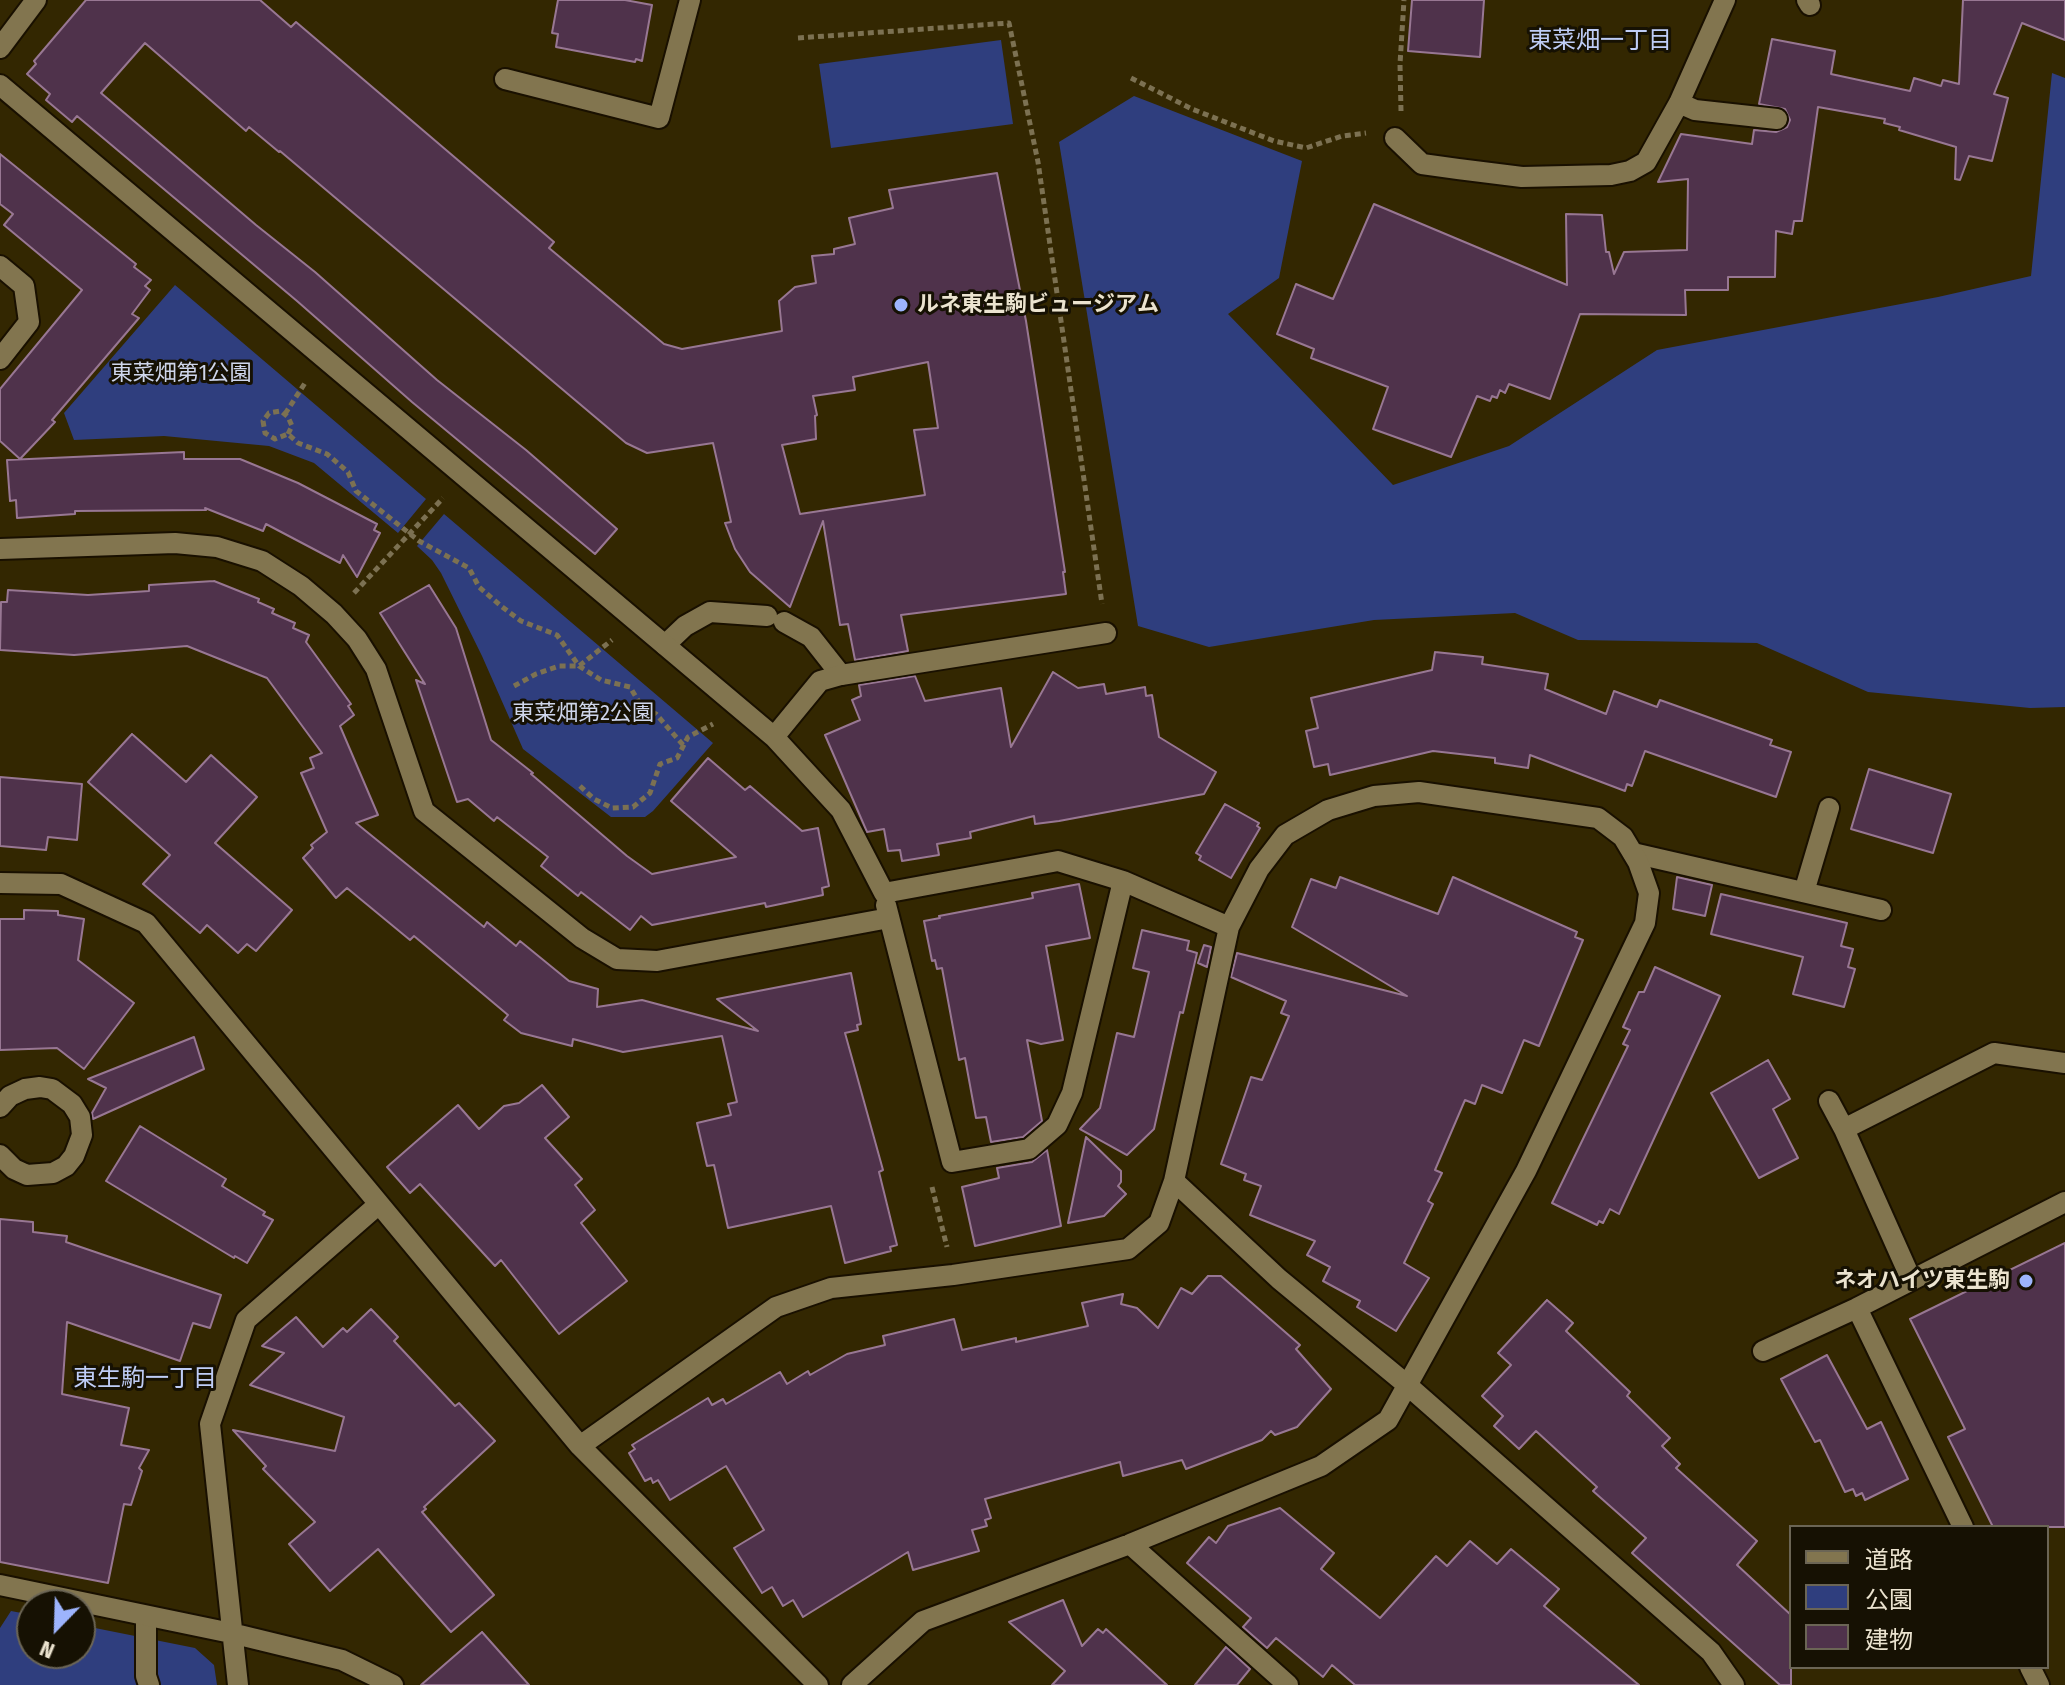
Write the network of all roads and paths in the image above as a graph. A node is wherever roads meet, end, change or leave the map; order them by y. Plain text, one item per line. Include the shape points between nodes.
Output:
1 (36, 0) edge
2 (690, 0) edge
3 (1404, 0) edge
4 (1725, 0) edge
5 (798, 38) dead end
6 (0, 48) edge
7 (1131, 78) dead end
8 (505, 79) dead end
9 (0, 85) edge
10 (1679, 103) junction
11 (1777, 119) dead end
12 (1395, 138) junction
13 (0, 266) edge
14 (0, 359) edge
15 (305, 383) dead end
16 (285, 414) junction
17 (288, 434) junction
18 (444, 497) dead end
19 (409, 534) junction
20 (0, 549) edge
21 (334, 614) junction
22 (1106, 633) joint
23 (612, 639) dead end
24 (665, 645) junction
25 (579, 666) junction
26 (841, 675) junction
27 (514, 686) dead end
28 (714, 724) dead end
29 (774, 737) junction
30 (684, 746) junction
31 (580, 786) dead end
32 (1829, 808) dead end
33 (1633, 853) junction
34 (1123, 881) junction
35 (0, 883) edge
36 (1804, 892) junction
37 (884, 893) junction
38 (1881, 910) dead end
39 (889, 918) junction
40 (1229, 927) junction
41 (2065, 1063) edge
42 (1829, 1101) dead end
43 (0, 1107) edge
44 (1844, 1129) junction
45 (0, 1155) edge
46 (952, 1162) junction
47 (1174, 1181) junction
48 (2065, 1202) edge
49 (379, 1204) junction
50 (953, 1275) junction
51 (1911, 1279) junction
52 (1857, 1308) junction
53 (1763, 1351) dead end
54 (1406, 1384) junction
55 (580, 1446) junction
56 (1962, 1525) edge
57 (1130, 1544) junction
58 (0, 1585) edge
59 (146, 1616) junction
60 (231, 1633) junction
61 (149, 1685) edge
62 (238, 1685) edge
63 (393, 1685) edge
64 (818, 1685) edge
65 (852, 1685) edge
66 (1288, 1685) edge
67 (1734, 1685) edge

1 - 6 street
2 - 8 street via 659,118
3 - 12 path via 1401,123
4 - 10 street
5 - 22 path via 1009,23 1038,162
7 - 12 path via 1274,141 1306,148 1368,132
9 - 24 street
10 - 11 street via 1695,110
10 - 12 street via 1646,162 1611,175 1522,177 1422,164
13 - 14 street via 24,286 29,322
15 - 16 path
16 - 17 path via 292,426
16 - 17 path via 269,413 263,421 265,433 275,439
17 - 19 path via 327,454 348,472 356,491
18 - 19 path
19 - 21 path
19 - 25 path via 469,568 479,587 521,621 557,635
20 - 21 street via 175,543 217,547 262,561
21 - 39 street via 376,669 424,811 582,938 617,959 657,961
22 - 26 street
23 - 25 path
24 - 26 street via 710,612 776,619 811,637
24 - 29 street
25 - 27 path via 559,666
25 - 30 path via 601,680 630,687 642,707 656,714
26 - 29 street via 820,681
28 - 30 path via 688,737
29 - 37 street via 841,810
30 - 31 path via 677,758 660,764 650,793 633,807 612,808
32 - 36 street
33 - 36 street
33 - 40 street via 1623,837 1598,818 1419,792 1374,796 1328,810 1285,835 1259,869
33 - 54 street via 1649,893 1645,923 1526,1171
34 - 37 street via 1058,861
34 - 40 street
34 - 46 street via 1072,1093 1057,1125 1029,1149
35 - 49 street via 61,884 146,923
36 - 38 street
37 - 39 street
39 - 46 street
40 - 47 street
41 - 44 street via 1994,1053
42 - 44 street
43 - 45 street via 25,1089 52,1089 72,1104 82,1135 74,1156 53,1173 27,1175
44 - 51 street
46 - 50 path via 931,1181
47 - 50 street via 1159,1223 1128,1249
47 - 54 street via 1279,1279
48 - 51 street
49 - 55 street
49 - 60 street via 246,1320 210,1424
50 - 55 street via 831,1288 776,1307
51 - 52 street
52 - 53 street
52 - 56 street
54 - 57 street via 1388,1420 1321,1466
54 - 67 street via 1711,1652
55 - 64 street
57 - 65 street via 923,1621
57 - 66 street
58 - 59 street
59 - 60 street
59 - 61 street
60 - 62 street
60 - 63 street via 342,1660

